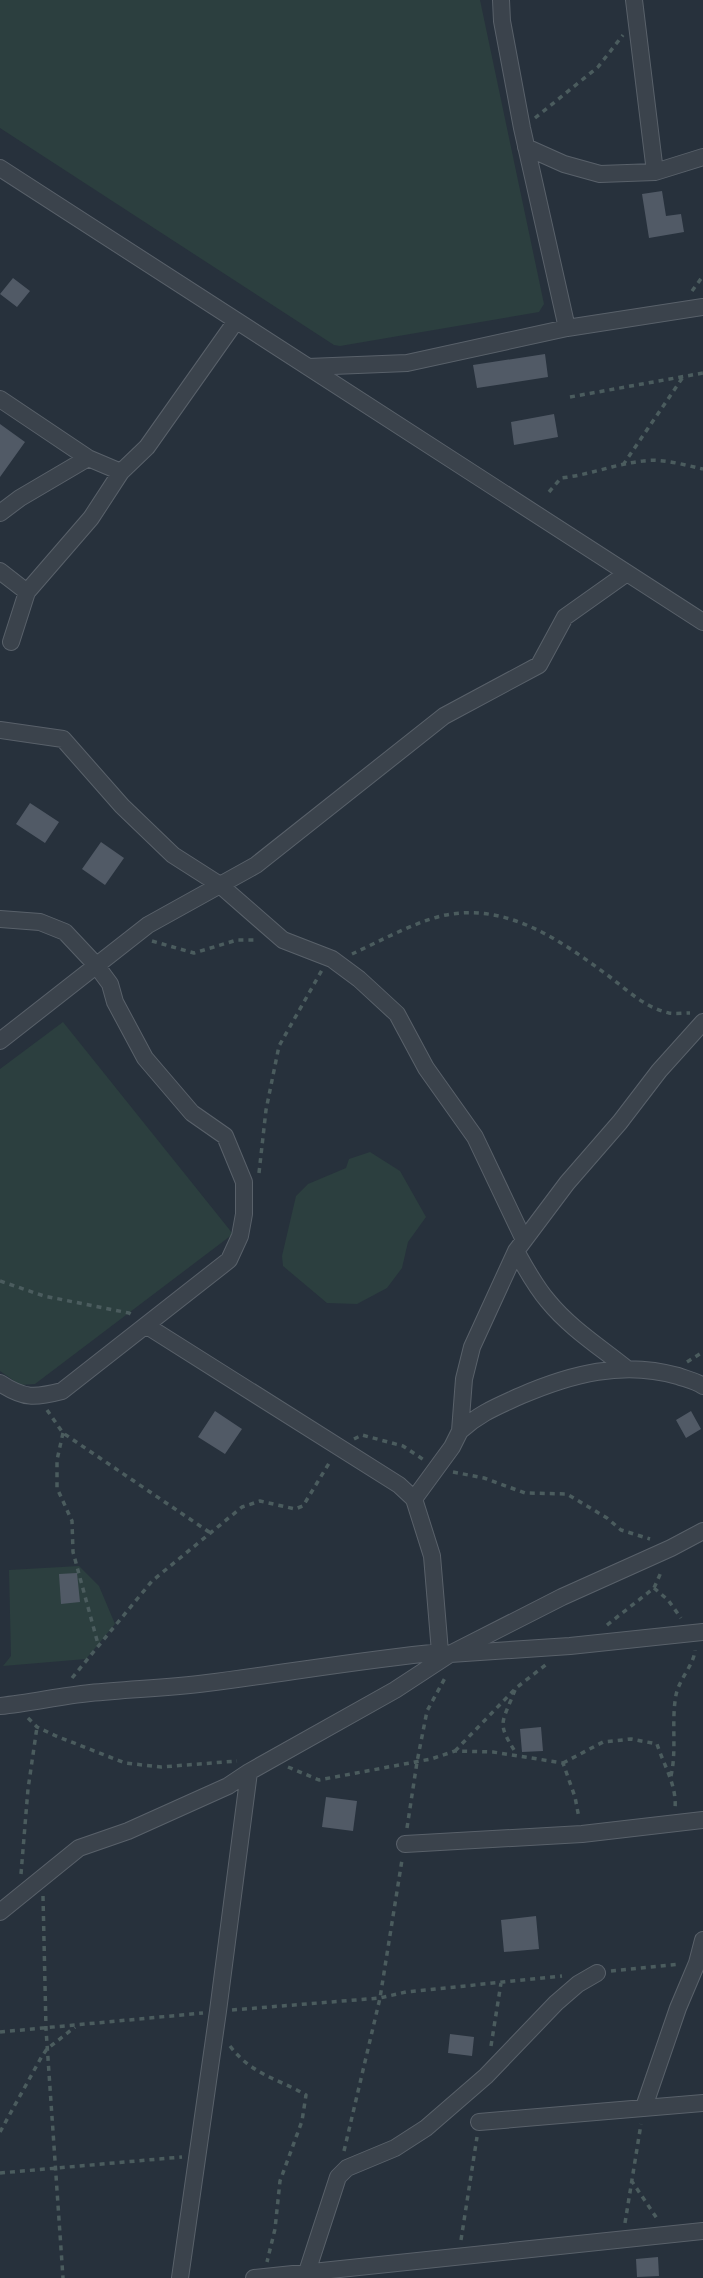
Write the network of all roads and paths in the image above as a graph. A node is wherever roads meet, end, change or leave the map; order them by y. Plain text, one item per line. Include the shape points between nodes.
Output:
1 (501, 0) edge
2 (634, 0) edge
3 (636, 18) junction
4 (522, 128) junction
5 (526, 147) junction
6 (703, 157) edge
7 (0, 168) edge
8 (655, 172) junction
9 (703, 307) edge
10 (236, 321) junction
11 (567, 328) junction
12 (308, 367) junction
13 (703, 373) edge
14 (683, 377) junction
15 (570, 397) dead end
16 (0, 399) edge
17 (88, 458) junction
18 (623, 465) junction
19 (703, 469) edge
20 (121, 472) junction
21 (549, 492) dead end
22 (0, 513) edge
23 (0, 571) edge
24 (627, 573) junction
25 (27, 592) junction
26 (703, 622) edge
27 (11, 642) dead end
28 (0, 730) edge
29 (220, 885) junction
30 (0, 919) edge
31 (133, 936) junction
32 (283, 940) junction
33 (330, 959) junction
34 (96, 965) junction
35 (697, 1018) edge
36 (0, 1041) edge
37 (258, 1183) dead end
38 (520, 1245) junction
39 (0, 1281) edge
40 (147, 1326) junction
41 (626, 1368) junction
42 (0, 1383) edge
43 (703, 1385) edge
44 (38, 1397) junction
45 (460, 1431) junction
46 (63, 1433) junction
47 (339, 1447) junction
48 (436, 1468) junction
49 (414, 1499) junction
50 (703, 1531) edge
51 (212, 1534) junction
52 (671, 1548) junction
53 (654, 1588) dead end
54 (697, 1632) edge
55 (98, 1644) junction
56 (445, 1653) junction
57 (450, 1672) dead end
58 (516, 1688) dead end
59 (55, 1700) junction
60 (7, 1705) edge
61 (37, 1727) junction
62 (517, 1755) junction
63 (270, 1760) junction
64 (232, 1761) junction
65 (417, 1762) junction
66 (563, 1763) junction
67 (249, 1772) junction
68 (671, 1776) junction
69 (228, 1786) junction
70 (703, 1820) edge
71 (671, 1824) junction
72 (582, 1834) junction
73 (405, 1844) junction
74 (43, 1878) junction
75 (20, 1885) dead end
76 (0, 1912) edge
77 (703, 1940) edge
78 (697, 1963) junction
79 (597, 1973) joint
80 (569, 1976) dead end
81 (380, 1998) junction
82 (218, 2016) junction
83 (76, 2026) junction
84 (46, 2029) junction
85 (0, 2032) edge
86 (47, 2049) junction
87 (703, 2103) edge
88 (644, 2107) junction
89 (479, 2122) dead end
90 (0, 2132) edge
91 (198, 2156) junction
92 (55, 2168) junction
93 (0, 2173) edge
94 (338, 2177) junction
95 (703, 2231) edge
96 (623, 2239) junction
97 (306, 2275) edge
98 (63, 2278) edge
99 (180, 2278) edge
100 (258, 2278) edge

1 - 4 street
2 - 3 street
3 - 4 path via 598,68
3 - 8 street
4 - 5 street
5 - 8 street via 600,174
5 - 11 street
6 - 8 street
7 - 10 street
9 - 11 street
10 - 12 street
10 - 20 street via 147,447
11 - 12 street via 407,363
12 - 24 street
13 - 14 path
14 - 15 path
14 - 18 path
16 - 17 street
17 - 20 street
17 - 22 street
18 - 19 path via 644,460
18 - 21 path via 561,478
20 - 25 street via 91,518
23 - 25 street
24 - 26 street
24 - 29 street via 565,617 539,664 444,716 257,864
25 - 27 street
28 - 29 street via 63,739 173,855
29 - 31 street
29 - 32 street
30 - 34 street via 40,922 65,932
31 - 32 path via 194,953 237,940
31 - 34 street
32 - 33 street
33 - 35 path via 437,917 500,915 565,946 642,1002
33 - 37 path via 279,1046
33 - 38 street via 397,1014 426,1068 475,1137
34 - 36 street
34 - 40 street via 110,984 145,1058 192,1113 225,1136 244,1182 240,1236 229,1260
35 - 38 street
38 - 41 street via 533,1281 549,1303
38 - 45 street via 472,1348
39 - 40 path via 44,1296 129,1313
40 - 44 street via 62,1391
40 - 47 street
41 - 43 street via 667,1373
41 - 45 street via 554,1382 489,1409
42 - 44 street via 17,1394
44 - 46 path
45 - 48 street
46 - 51 path
46 - 55 path via 57,1488 72,1521 73,1552
47 - 48 path via 362,1434 403,1446
47 - 49 street
47 - 51 path via 303,1506 260,1501 242,1507
48 - 49 street
48 - 52 path via 525,1493 567,1494 621,1530
49 - 56 street via 432,1556
50 - 52 street
51 - 55 path via 152,1581
52 - 56 street
53 - 54 path
54 - 56 street
54 - 68 path via 694,1657 676,1695
55 - 59 path
56 - 59 street
56 - 63 street via 395,1690
57 - 65 path via 427,1711
58 - 62 path via 502,1725
59 - 60 street
60 - 61 path
61 - 64 path via 125,1763 161,1767
61 - 75 path
62 - 65 path via 456,1751
62 - 66 path
63 - 64 path
63 - 65 path via 319,1780
63 - 67 street
64 - 69 path
65 - 73 path
66 - 68 path via 603,1742 647,1740 657,1744
66 - 72 path
67 - 69 street
67 - 82 street
68 - 71 path via 676,1796
69 - 74 street via 79,1849
70 - 71 street
71 - 72 street
72 - 73 street
73 - 81 path
74 - 76 street
74 - 84 path
77 - 78 street
78 - 79 path
78 - 88 street
79 - 94 street via 556,2003 486,2076 426,2127
80 - 81 path
81 - 82 path
81 - 94 path
82 - 83 path
82 - 91 street
82 - 100 path via 223,2037 241,2060 306,2095 302,2121 280,2181 275,2229
83 - 84 path
83 - 86 path
84 - 85 path
84 - 86 path
86 - 90 path
86 - 92 path
87 - 88 street
88 - 89 street
88 - 96 path
91 - 92 path
91 - 99 street
92 - 93 path
92 - 98 path
94 - 97 street
95 - 96 street
96 - 97 street
97 - 100 street

